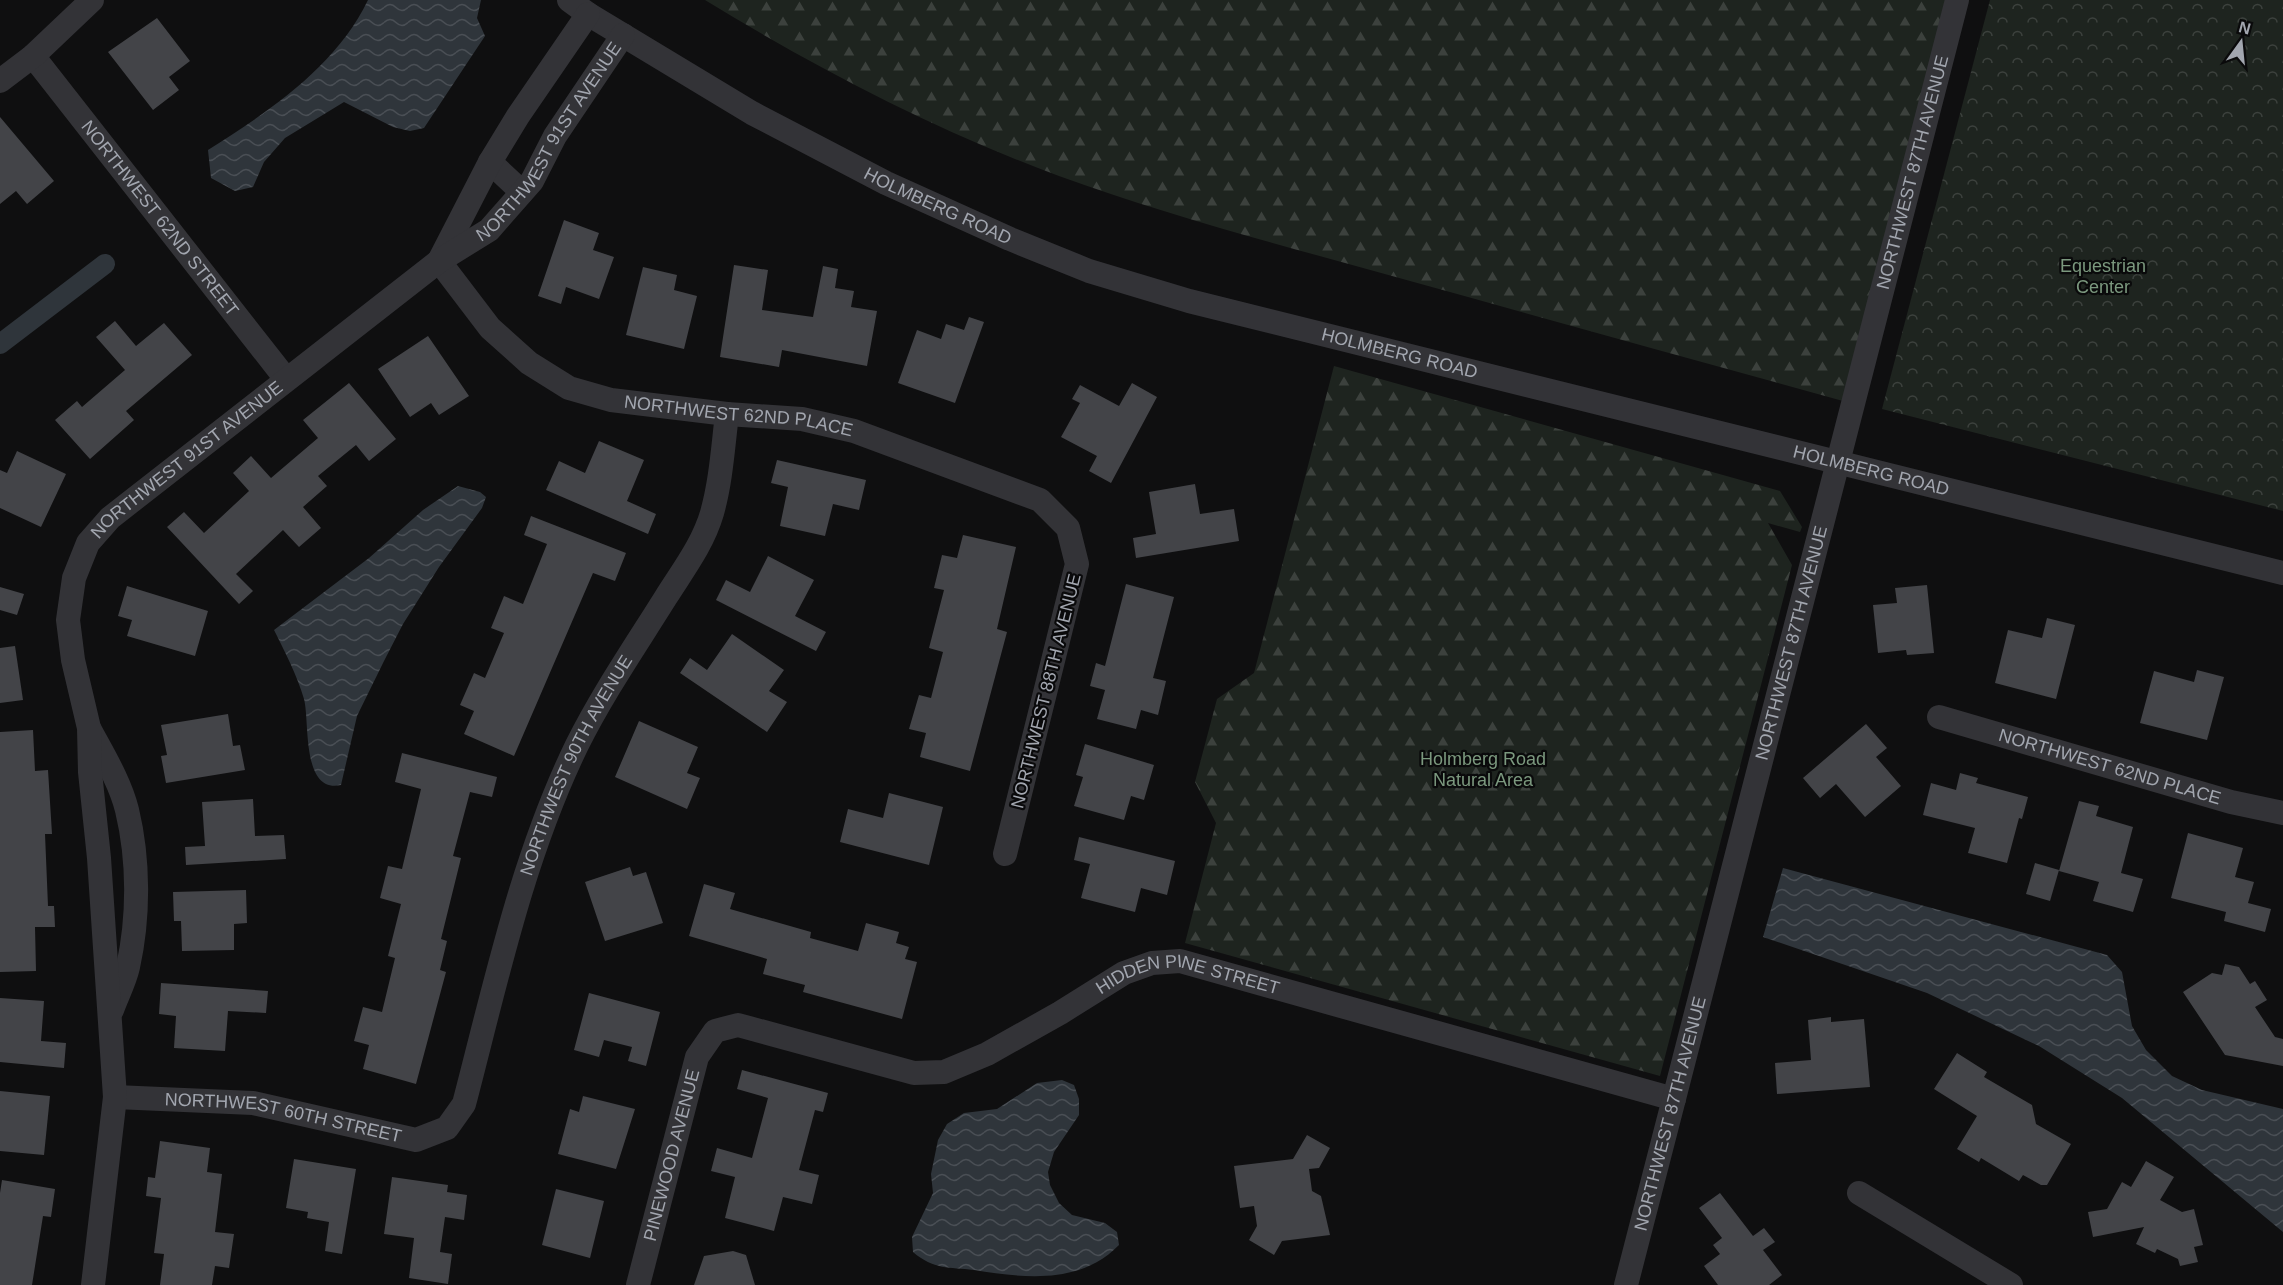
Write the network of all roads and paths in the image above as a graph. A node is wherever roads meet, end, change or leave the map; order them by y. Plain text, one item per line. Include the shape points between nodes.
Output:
1 (92, 0) edge
2 (1957, 0) edge
3 (578, 7) edge
4 (623, 35) junction
5 (33, 56) junction
6 (0, 81) edge
7 (490, 162) junction
8 (522, 192) junction
9 (439, 261) junction
10 (286, 379) junction
11 (727, 414) junction
12 (1837, 462) junction
13 (1068, 528) joint
14 (2283, 573) edge
15 (1939, 717) dead end
16 (89, 728) junction
17 (2283, 813) edge
18 (1005, 854) dead end
19 (110, 1016) junction
20 (715, 1031) joint
21 (115, 1097) junction
22 (1674, 1099) junction
23 (447, 1128) joint
24 (1859, 1193) dead end
25 (93, 1285) edge
26 (638, 1285) edge
27 (1626, 1285) edge
28 (2011, 1285) edge

1 - 5 street
2 - 12 street, NORTHWEST 87TH AVENUE
3 - 4 street, HOLMBERG ROAD
3 - 7 street, NORTHWEST 91ST AVENUE
4 - 8 street, NORTHWEST 91ST AVENUE
4 - 12 street, HOLMBERG ROAD via 752,113 886,183 1089,271 1189,301
5 - 6 street
5 - 10 street, NORTHWEST 62ND STREET
7 - 8 street
7 - 9 street, NORTHWEST 91ST AVENUE
8 - 9 street, NORTHWEST 91ST AVENUE via 489,230
9 - 10 street, NORTHWEST 91ST AVENUE
9 - 11 street, NORTHWEST 62ND PLACE via 490,328 529,363 569,388 611,400
10 - 16 street, NORTHWEST 91ST AVENUE via 110,518 88,543 74,578 68,620
11 - 13 street, NORTHWEST 62ND PLACE via 802,419 854,431 1040,500
11 - 23 street, NORTHWEST 90TH AVENUE via 719,481 698,546 578,743 545,816 521,887 464,1104
12 - 14 street, HOLMBERG ROAD
12 - 22 street, NORTHWEST 87TH AVENUE
13 - 18 street, NORTHWEST 88TH AVENUE via 1077,564
15 - 17 street, NORTHWEST 62ND PLACE via 2231,802
16 - 19 street, NORTHWEST 91ST AVENUE
16 - 19 street, NORTHWEST 91ST AVENUE via 112,770 126,810 134,858 136,914 128,968
19 - 21 street, NORTHWEST 91ST AVENUE
20 - 22 street, HIDDEN PINE STREET via 738,1025 914,1073 944,1072 997,1048 1124,973 1152,963 1180,961
20 - 26 street, PINEWOOD AVENUE via 697,1057
21 - 23 street, NORTHWEST 60TH STREET via 252,1103 416,1140
21 - 25 street, NORTHWEST 91ST AVENUE
22 - 27 street, NORTHWEST 87TH AVENUE
24 - 28 street

